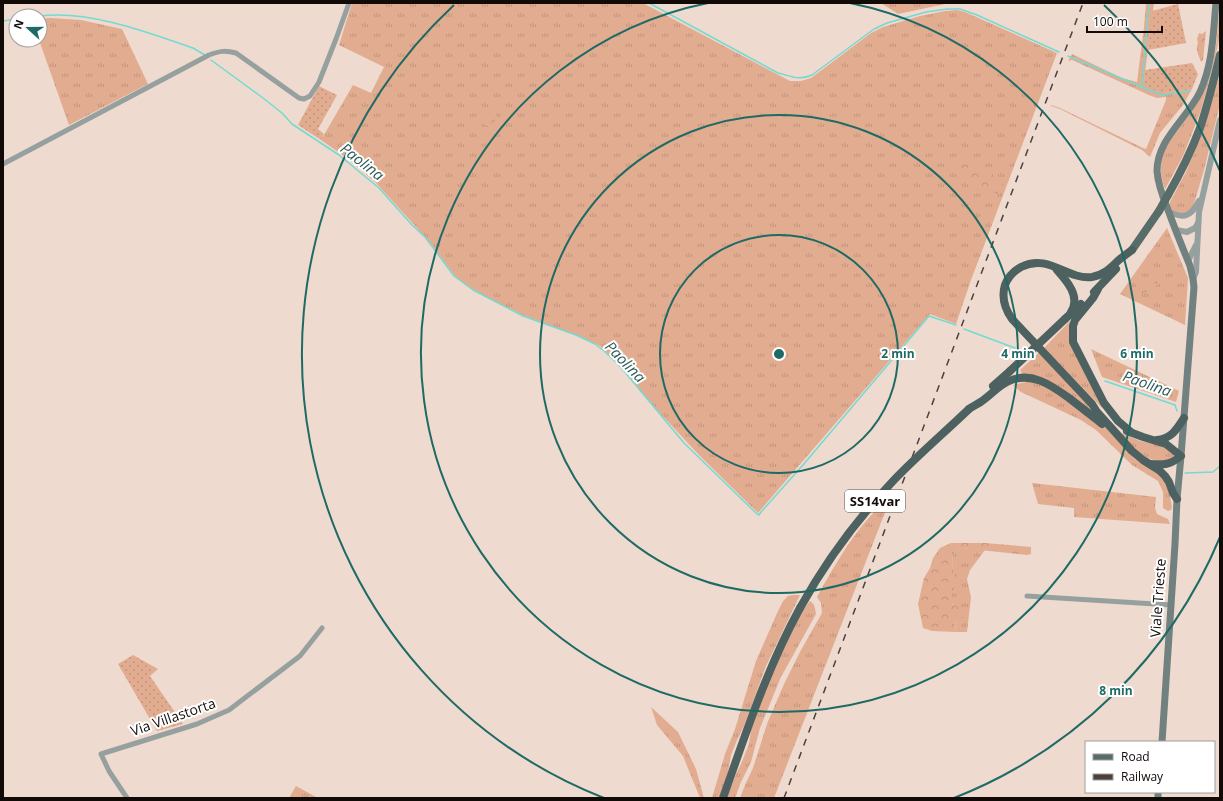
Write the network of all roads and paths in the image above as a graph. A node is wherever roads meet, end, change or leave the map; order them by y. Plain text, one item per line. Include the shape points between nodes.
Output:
1 (349, 3) edge
2 (1216, 3) edge
3 (1220, 54) edge
4 (1220, 120) edge
5 (3, 164) edge
6 (1203, 194) junction
7 (1168, 211) junction
8 (1198, 223) junction
9 (1176, 230) junction
10 (1197, 242) junction
11 (1132, 250) junction
12 (1188, 261) junction
13 (1054, 266) junction
14 (1193, 279) junction
15 (1098, 288) junction
16 (1066, 318) junction
17 (1092, 404) junction
18 (969, 408) junction
19 (1184, 418) junction
20 (1131, 432) junction
21 (1155, 440) junction
22 (1124, 444) junction
23 (1181, 456) junction
24 (1149, 464) junction
25 (1177, 499) junction
26 (1027, 596) dead end
27 (1171, 605) junction
28 (322, 628) dead end
29 (1162, 741) edge
30 (127, 798) edge
31 (723, 798) edge

1 - 5 street via 319,82 310,96 304,99 236,53 220,51
2 - 7 main road, Viale Trieste via 1212,56 1205,80 1192,106 1169,136 1160,154 1158,181
3 - 11 main road, bridge via 1207,106 1188,156 1159,211
4 - 6 street
6 - 7 street via 1189,215 1179,216
6 - 8 street
7 - 9 main road, Viale Trieste
8 - 9 street via 1187,232
8 - 10 street
9 - 12 main road, Viale Trieste
10 - 12 street
10 - 14 street via 1196,272
11 - 13 highway via 1106,272 1092,277 1077,276
11 - 15 highway, SS14var
12 - 14 main road, Viale Trieste
13 - 16 highway via 1068,282 1073,293 1074,306
13 - 17 highway via 1036,262 1018,268 1007,281 1003,301 1012,319
14 - 19 main road, Viale Trieste
15 - 16 highway, SS14var
15 - 20 highway via 1075,320 1073,342 1104,403 1118,421
16 - 18 highway, SS14var, bridge
17 - 20 highway via 1123,429
17 - 22 highway
18 - 22 highway via 1007,382 1015,378 1029,377 1057,390
18 - 31 highway, SS14var, bridge via 872,504 816,580 787,632 765,681
19 - 21 highway via 1172,435 1166,439
19 - 23 main road, Viale Trieste
20 - 21 highway
21 - 23 highway via 1166,444
22 - 24 highway
23 - 24 highway via 1168,464
23 - 25 main road, Viale Trieste
24 - 25 highway via 1165,476
25 - 27 main road, Viale Trieste
26 - 27 street
27 - 29 main road, Viale Trieste
28 - 30 street, Via Villastorta via 300,656 229,710 197,724 101,754

